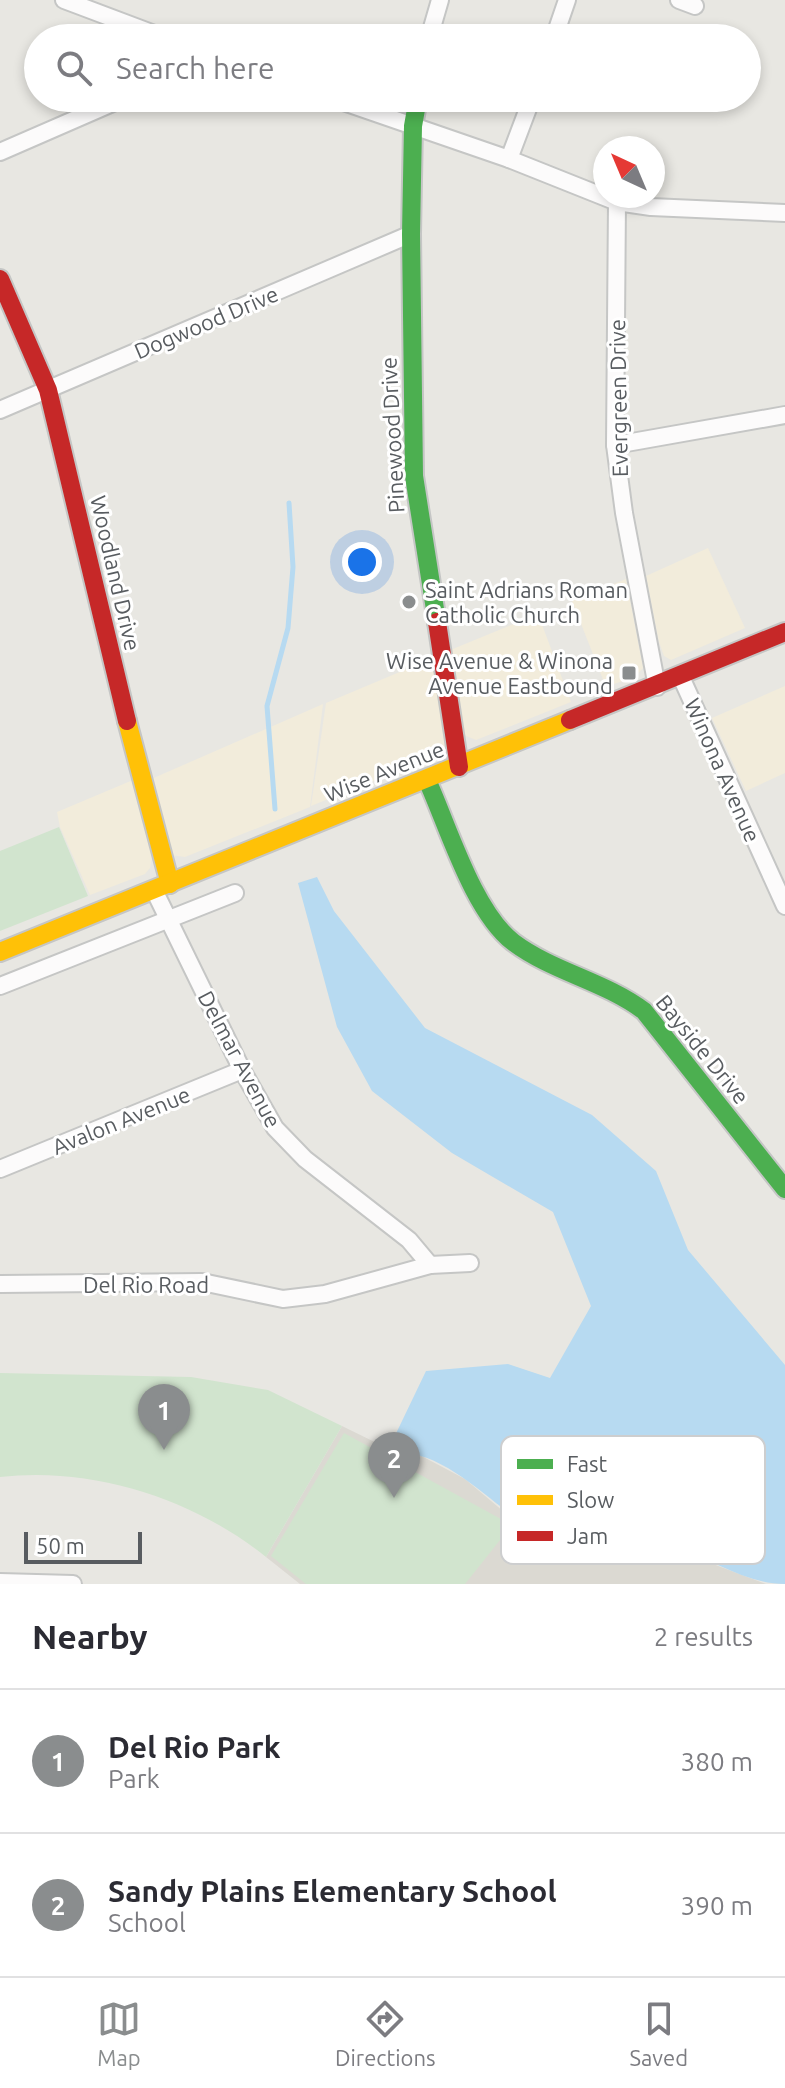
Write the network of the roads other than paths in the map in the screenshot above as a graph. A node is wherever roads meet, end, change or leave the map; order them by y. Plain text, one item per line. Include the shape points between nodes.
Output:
1 (64, 0) edge
2 (440, 0) edge
3 (567, 0) edge
4 (128, 24) edge
5 (433, 24) edge
6 (559, 24) edge
7 (92, 112) edge
8 (372, 112) edge
9 (416, 112) edge
10 (527, 112) edge
11 (413, 126) junction
12 (0, 152) edge
13 (509, 159) junction
14 (593, 192) edge
15 (617, 208) edge
16 (665, 208) edge
17 (785, 213) edge
18 (411, 234) junction
19 (0, 279) edge
20 (48, 390) junction
21 (0, 410) edge
22 (785, 415) edge
23 (615, 445) junction
24 (785, 632) edge
25 (681, 677) junction
26 (657, 687) junction
27 (459, 767) junction
28 (427, 780) junction
29 (162, 887) junction
30 (235, 893) dead end
31 (785, 906) edge
32 (168, 920) junction
33 (0, 952) edge
34 (0, 986) edge
35 (242, 1070) junction
36 (0, 1169) edge
37 (785, 1189) edge
38 (470, 1263) dead end
39 (430, 1265) junction
40 (0, 1284) edge
41 (0, 1582) edge
42 (73, 1584) edge

1 - 4 street
2 - 5 street
3 - 6 street
7 - 12 street
8 - 11 street
9 - 11 street, Pinewood Drive
10 - 13 street
11 - 13 street
11 - 18 street, Pinewood Drive
13 - 14 street
15 - 23 street, Evergreen Drive
16 - 17 street
18 - 20 street, Dogwood Drive
18 - 27 street, Pinewood Drive via 414,476
19 - 20 street, Woodland Drive
20 - 21 street, Dogwood Drive
20 - 29 street, Woodland Drive via 151,821
22 - 23 street
23 - 26 street, Evergreen Drive
24 - 25 street, Wise Avenue
25 - 26 street, Wise Avenue
25 - 31 street, Winona Avenue
26 - 27 street, Wise Avenue
27 - 28 street, Wise Avenue
28 - 29 street, Wise Avenue
28 - 37 street, Bayside Drive via 497,926 513,942 617,990 644,1011
29 - 32 street, Delmar Avenue
29 - 33 street, Wise Avenue
30 - 32 street
32 - 34 street
32 - 35 street, Delmar Avenue
35 - 36 street, Avalon Avenue
35 - 39 street, Delmar Avenue via 268,1119 293,1148 409,1240
38 - 39 street, Del Rio Road
39 - 40 street, Del Rio Road via 297,1299 202,1282
41 - 42 street

